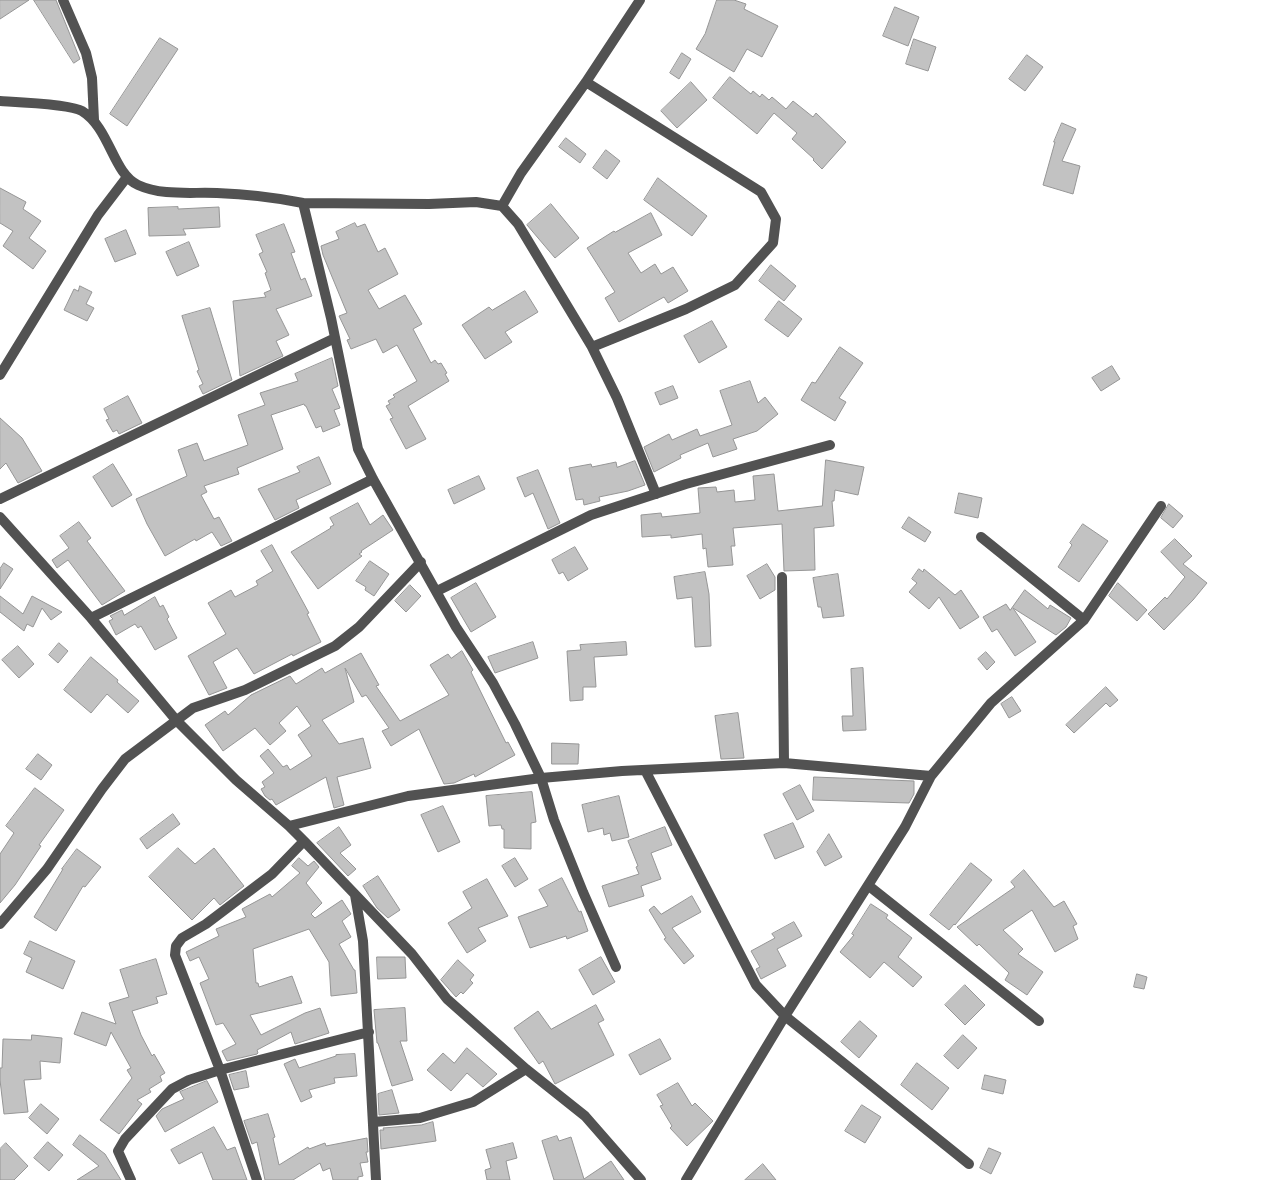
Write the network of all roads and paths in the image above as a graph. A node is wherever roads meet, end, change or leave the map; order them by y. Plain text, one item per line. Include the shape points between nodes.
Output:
1 (63, 0) edge
2 (640, 0) edge
3 (586, 82) junction
4 (0, 101) edge
5 (94, 120) junction
6 (127, 177) junction
7 (303, 203) junction
8 (502, 206) junction
9 (335, 338) junction
10 (592, 347) junction
11 (0, 375) edge
12 (830, 445) dead end
13 (373, 479) junction
14 (656, 494) junction
15 (0, 499) edge
16 (1161, 506) dead end
17 (0, 517) edge
18 (981, 537) dead end
19 (421, 562) junction
20 (782, 577) dead end
21 (437, 591) junction
22 (91, 618) junction
23 (1084, 620) junction
24 (176, 720) junction
25 (784, 763) junction
26 (645, 770) junction
27 (931, 776) junction
28 (541, 778) junction
29 (289, 826) junction
30 (304, 841) junction
31 (869, 886) junction
32 (355, 895) junction
33 (0, 924) edge
34 (616, 967) dead end
35 (785, 1016) junction
36 (1039, 1021) dead end
37 (369, 1032) junction
38 (220, 1070) junction
39 (526, 1070) junction
40 (374, 1122) junction
41 (969, 1164) dead end
42 (131, 1180) edge
43 (257, 1180) edge
44 (376, 1180) edge
45 (641, 1180) edge
46 (686, 1180) edge

1 - 5 street via 86,53 92,78
2 - 3 street
3 - 8 street via 521,172
3 - 10 street via 761,192 776,219 773,243 735,285 686,309
4 - 5 street via 67,107 81,110
5 - 6 street
6 - 7 street via 154,192 262,195
6 - 11 street via 98,215
7 - 8 street via 476,202
7 - 9 street
8 - 10 street via 518,224
9 - 13 street via 358,449
9 - 15 street
10 - 14 street via 617,398
12 - 14 street
13 - 19 street
13 - 22 street
14 - 21 street via 591,514
16 - 23 street
17 - 22 street
18 - 23 street
19 - 21 street
19 - 24 street via 335,646 245,690 193,708
20 - 25 street
21 - 28 street via 494,684
22 - 24 street
23 - 27 street via 990,703
24 - 29 street via 236,780
24 - 33 street via 125,760 47,869
25 - 26 street
25 - 27 street
26 - 28 street
26 - 35 street via 756,985
27 - 31 street
28 - 29 street via 408,796
28 - 34 street via 554,820
29 - 30 street
30 - 32 street
30 - 38 street via 272,874 182,938 176,946 175,955
31 - 35 street
31 - 36 street
32 - 37 street
32 - 39 street via 412,954 447,999
35 - 41 street
35 - 46 street
37 - 38 street
37 - 40 street
38 - 42 street via 172,1089 125,1139 118,1151
38 - 43 street
39 - 40 street via 473,1102 420,1118
39 - 45 street via 585,1116
40 - 44 street

